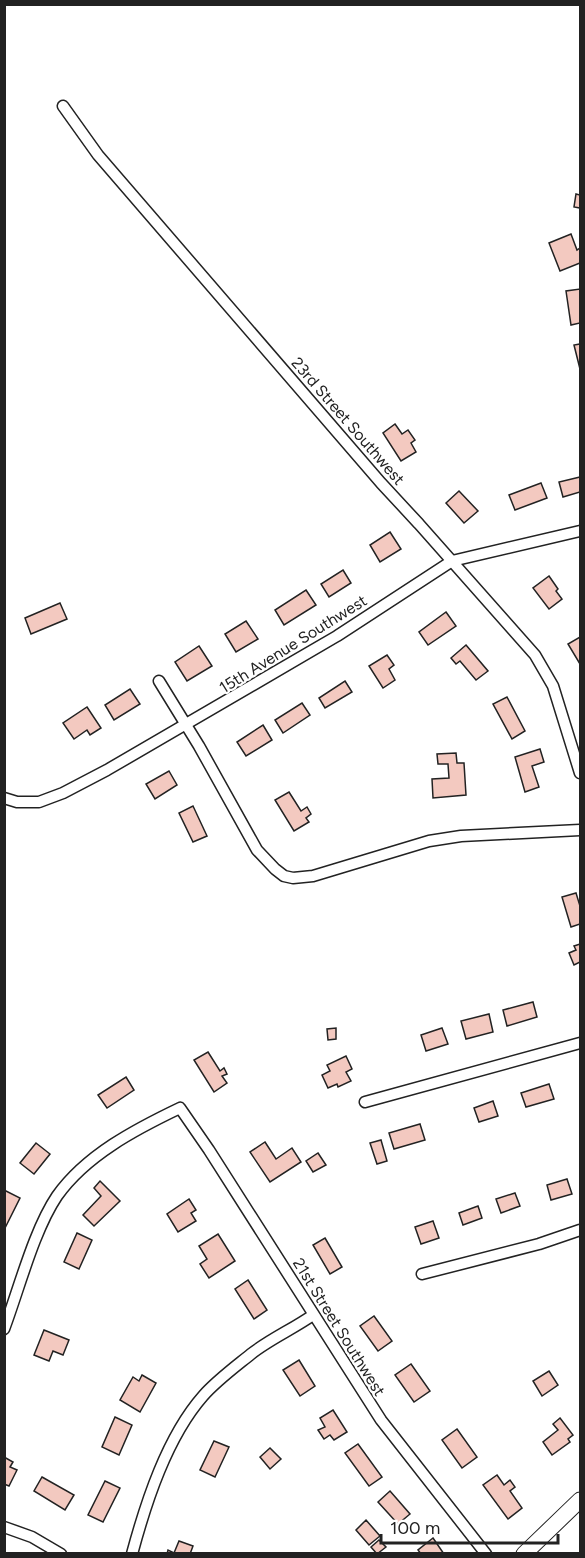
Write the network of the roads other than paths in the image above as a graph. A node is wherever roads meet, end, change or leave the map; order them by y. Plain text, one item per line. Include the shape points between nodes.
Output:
1 (63, 106) dead end
2 (580, 531) edge
3 (452, 561) junction
4 (159, 681) dead end
5 (187, 725) junction
6 (580, 772) edge
7 (4, 798) edge
8 (580, 830) edge
9 (580, 1043) edge
10 (365, 1102) dead end
11 (580, 1230) edge
12 (422, 1274) dead end
13 (313, 1315) junction
14 (4, 1329) edge
15 (580, 1500) edge
16 (4, 1527) edge
17 (60, 1554) edge
18 (132, 1554) edge
19 (486, 1554) edge
20 (524, 1554) edge

1 - 3 street, 23rd Street Southwest via 98,155
2 - 3 street, 15th Avenue Southwest
3 - 5 street, 15th Avenue Southwest via 337,636
3 - 6 street, 23rd Street Southwest via 526,644 546,673
4 - 5 street
5 - 7 street, 15th Avenue Southwest via 63,793 28,803
5 - 8 street via 257,849 284,876 313,876 440,839
9 - 10 street
11 - 12 street
13 - 14 street, 21st Street Southwest via 180,1108 118,1142 67,1184 39,1231
13 - 18 street via 254,1352 204,1394 174,1440
13 - 19 street, 21st Street Southwest via 381,1420
15 - 20 street
16 - 17 street via 32,1537

